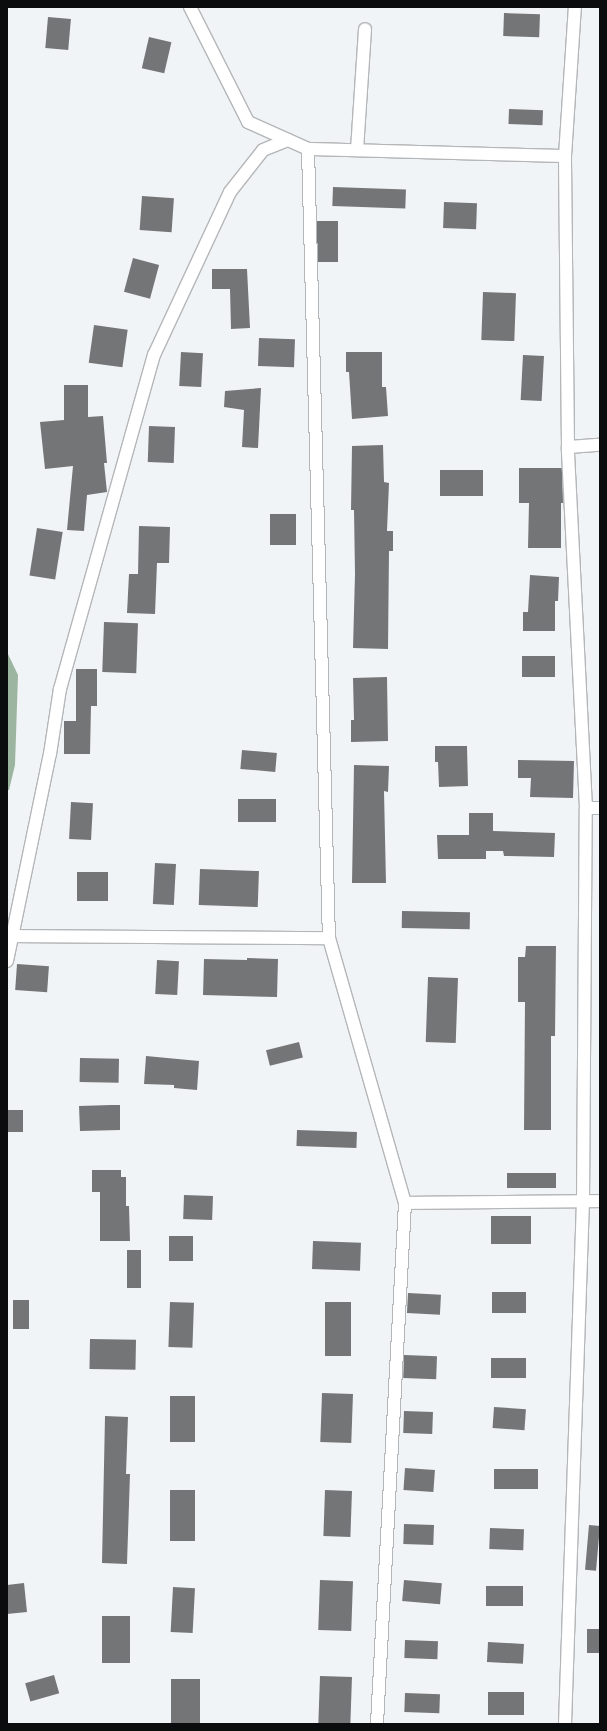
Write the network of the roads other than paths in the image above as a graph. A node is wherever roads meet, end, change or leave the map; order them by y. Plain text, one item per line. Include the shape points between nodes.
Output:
1 (190, 7) edge
2 (574, 7) edge
3 (365, 29) dead end
4 (288, 140) junction
5 (308, 149) junction
6 (357, 150) junction
7 (566, 156) junction
8 (600, 445) edge
9 (568, 447) junction
10 (586, 808) junction
11 (600, 808) edge
12 (12, 936) junction
13 (329, 938) junction
14 (7, 961) edge
15 (600, 1201) edge
16 (583, 1202) junction
17 (406, 1203) junction
18 (377, 1724) edge
19 (565, 1724) edge

1 - 4 street via 248,122
2 - 7 street
3 - 6 street
4 - 5 street
4 - 12 street via 263,150 230,192 154,355 60,689 50,754
5 - 6 street
5 - 13 street
6 - 7 street
7 - 9 street
8 - 9 street
9 - 10 street
10 - 11 street
10 - 16 street
12 - 13 street
12 - 14 street
13 - 17 street
15 - 16 street
16 - 17 street
16 - 19 street
17 - 18 street

